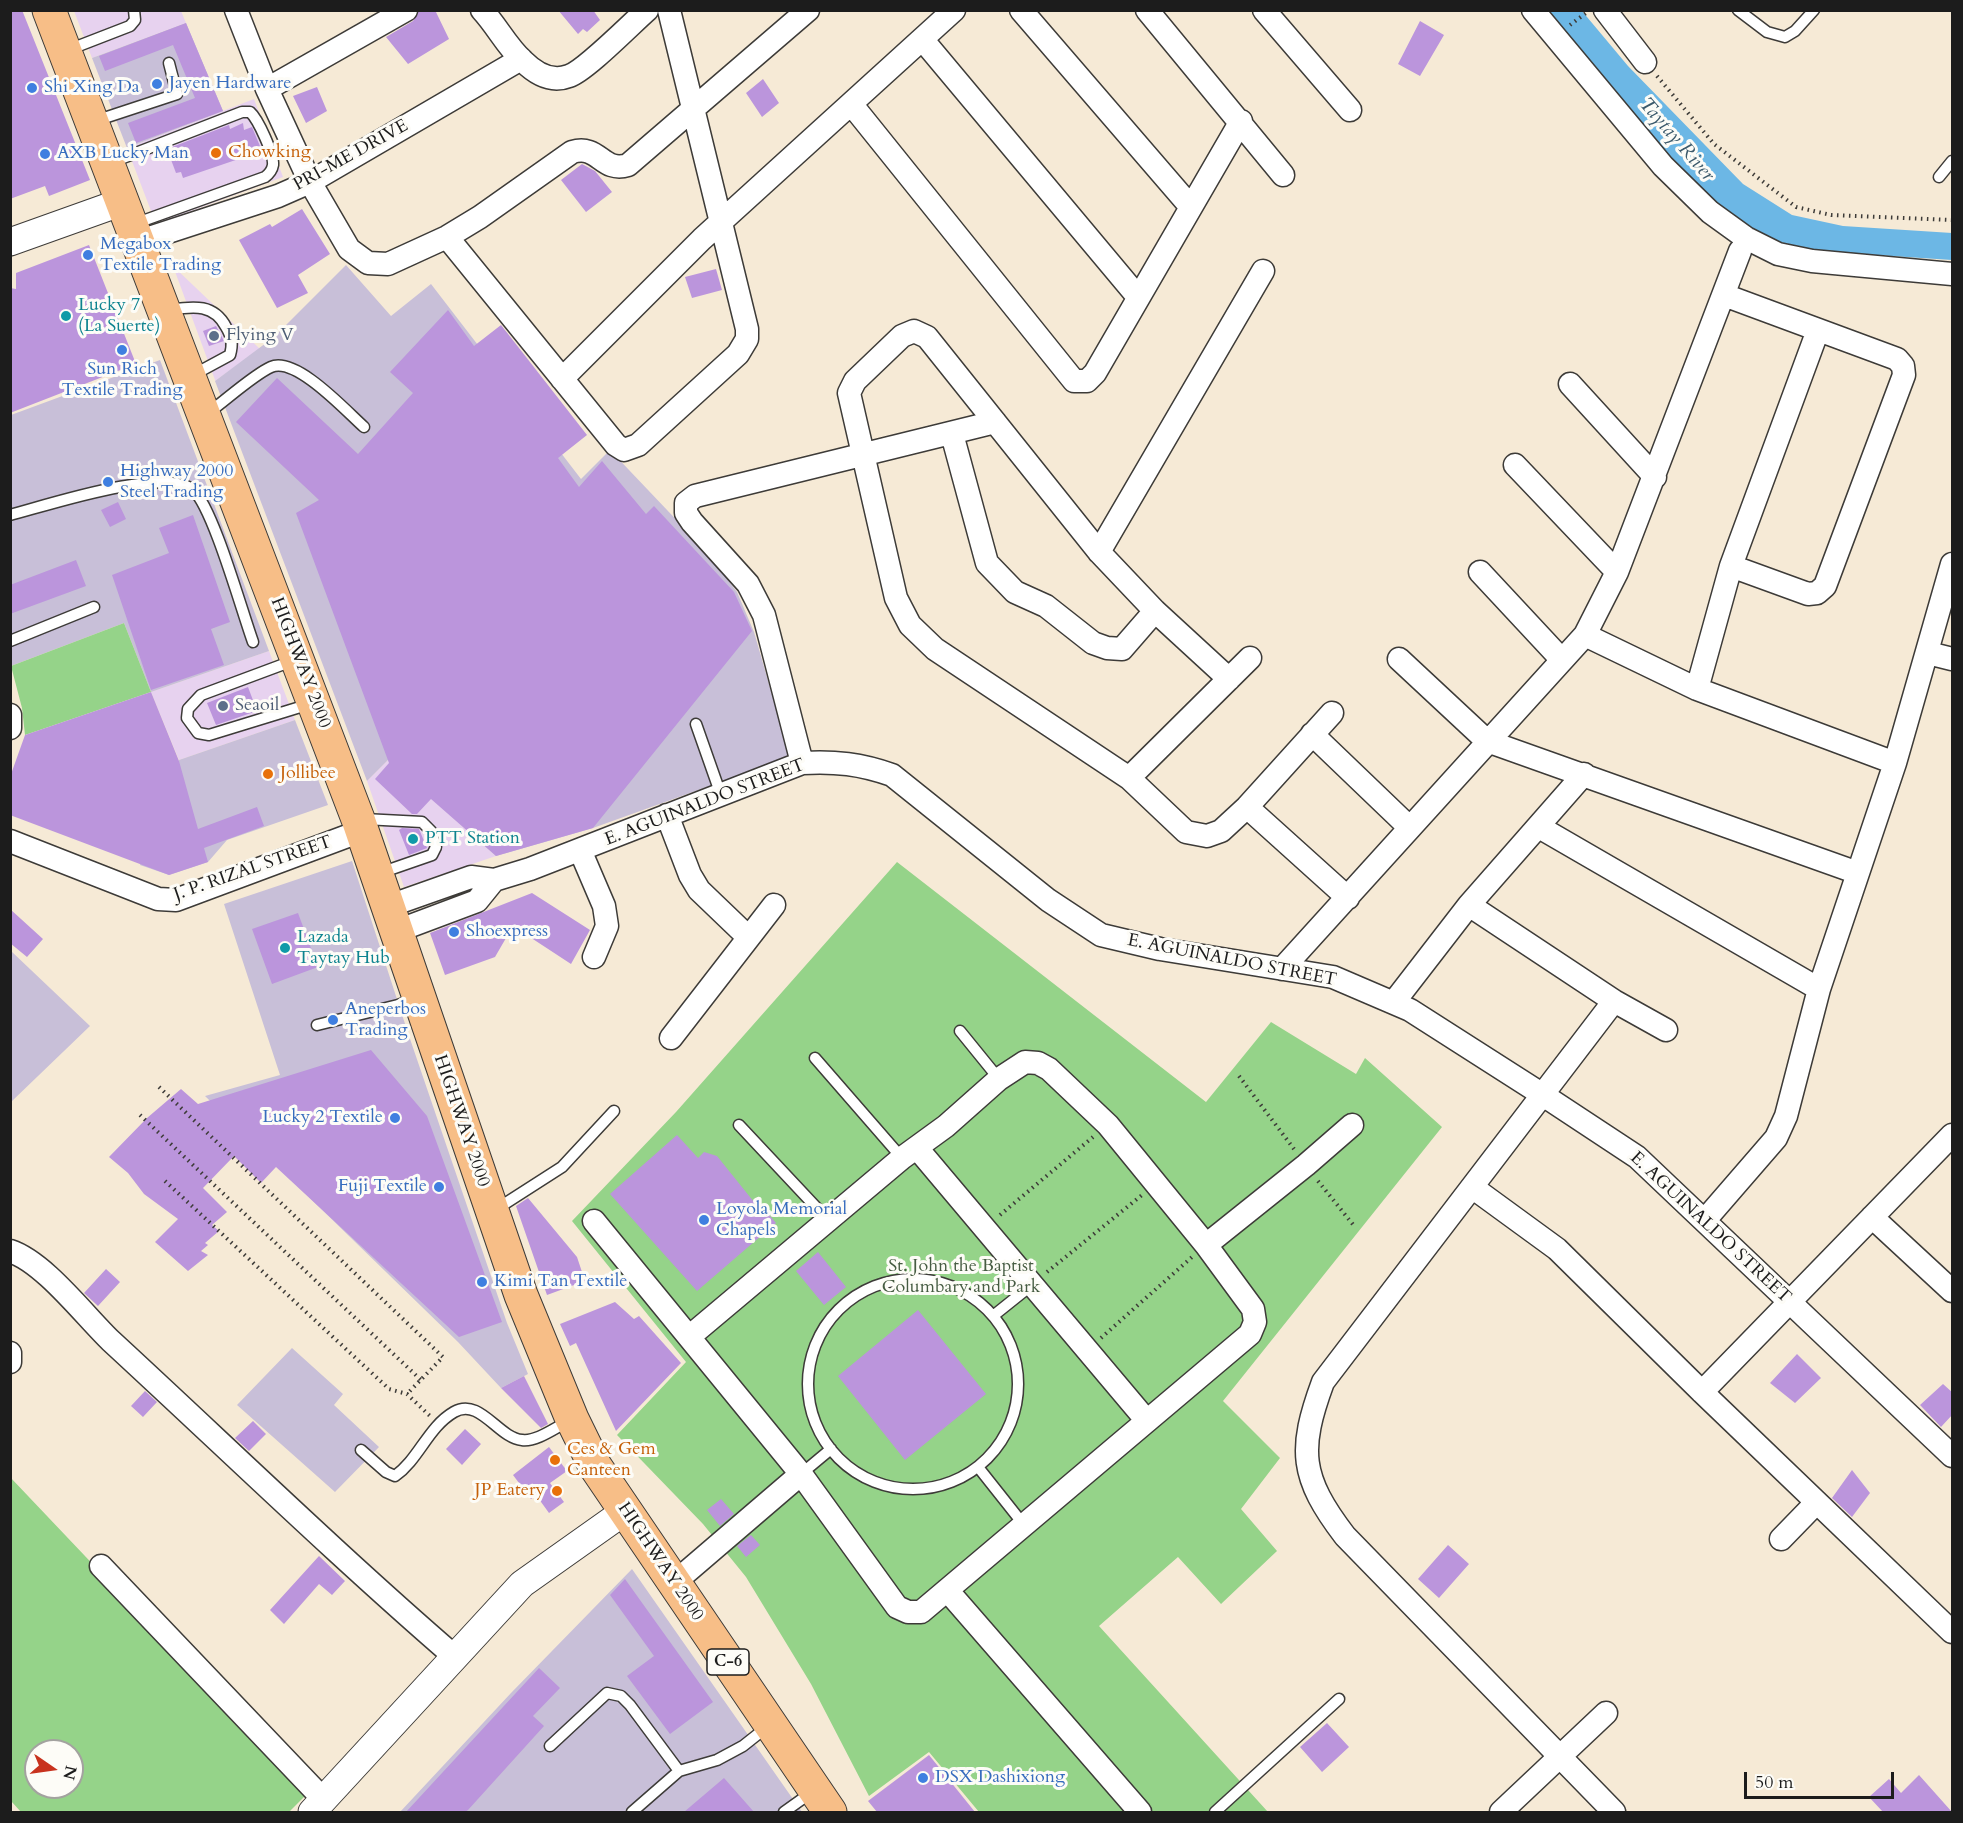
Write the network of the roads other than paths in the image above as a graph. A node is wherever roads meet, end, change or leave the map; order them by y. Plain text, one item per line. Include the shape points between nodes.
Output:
1 (49, 10) edge
2 (134, 10) edge
3 (236, 10) edge
4 (406, 10) edge
5 (647, 10) edge
6 (669, 10) edge
7 (808, 10) edge
8 (954, 10) edge
9 (1022, 10) edge
10 (1147, 10) edge
11 (1264, 10) edge
12 (1533, 10) edge
13 (1605, 10) edge
14 (1738, 10) edge
15 (1814, 10) edge
16 (494, 14) edge
17 (922, 39) junction
18 (65, 51) junction
19 (520, 59) junction
20 (1645, 62) road end
21 (169, 63) dead end
22 (267, 89) junction
23 (852, 105) junction
24 (692, 110) junction
25 (1350, 110) dead end
26 (1241, 121) junction
27 (92, 123) junction
28 (1953, 161) edge
29 (108, 164) junction
30 (1283, 175) dead end
31 (1940, 177) dead end
32 (310, 182) junction
33 (1190, 207) junction
34 (130, 223) junction
35 (719, 224) junction
36 (447, 237) junction
37 (10, 242) edge
38 (1740, 251) dead end
39 (1263, 271) dead end
40 (1953, 274) edge
41 (1724, 295) junction
42 (1138, 297) junction
43 (164, 310) junction
44 (1818, 330) junction
45 (191, 376) junction
46 (562, 379) junction
47 (1570, 384) dead end
48 (205, 415) junction
49 (995, 422) junction
50 (364, 427) dead end
51 (952, 434) junction
52 (865, 455) junction
53 (1515, 465) dead end
54 (1655, 477) junction
55 (10, 515) edge
56 (1099, 552) junction
57 (1953, 564) edge
58 (1731, 566) junction
59 (1480, 572) dead end
60 (1617, 572) junction
61 (94, 607) dead end
62 (1155, 611) junction
63 (1585, 635) junction
64 (10, 640) edge
65 (253, 642) dead end
66 (1928, 653) junction
67 (1250, 658) dead end
68 (298, 659) junction
69 (1399, 659) dead end
70 (1953, 659) edge
71 (1562, 660) junction
72 (1229, 679) junction
73 (1697, 689) junction
74 (315, 703) junction
75 (1332, 713) dead end
76 (10, 715) edge
77 (696, 724) dead end
78 (10, 728) edge
79 (1312, 734) junction
80 (1487, 741) junction
81 (802, 763) junction
82 (1895, 763) junction
83 (1584, 774) junction
84 (1129, 778) junction
85 (721, 795) junction
86 (1247, 807) junction
87 (667, 815) junction
88 (360, 825) junction
89 (1539, 827) junction
90 (1410, 828) junction
91 (10, 841) edge
92 (580, 850) junction
93 (1858, 873) junction
94 (377, 874) junction
95 (1348, 898) junction
96 (774, 905) dead end
97 (1469, 905) junction
98 (393, 918) junction
99 (748, 937) junction
100 (594, 957) dead end
101 (1282, 969) junction
102 (1819, 989) junction
103 (419, 997) junction
104 (1614, 1001) junction
105 (1394, 1002) junction
106 (317, 1025) dead end
107 (1666, 1030) dead end
108 (960, 1031) dead end
109 (671, 1038) dead end
110 (815, 1058) dead end
111 (999, 1079) junction
112 (1543, 1095) junction
113 (614, 1111) dead end
114 (739, 1125) dead end
115 (1352, 1125) dead end
116 (1953, 1135) edge
117 (910, 1153) junction
118 (1472, 1187) junction
119 (491, 1212) junction
120 (1872, 1217) junction
121 (1705, 1220) junction
122 (594, 1221) dead end
123 (830, 1222) junction
124 (1206, 1245) junction
125 (10, 1251) edge
126 (1033, 1283) junction
127 (1953, 1291) edge
128 (1788, 1302) junction
129 (993, 1316) junction
130 (689, 1337) junction
131 (10, 1353) edge
132 (10, 1362) edge
133 (1702, 1392) junction
134 (572, 1419) junction
135 (1147, 1420) junction
136 (831, 1449) junction
137 (361, 1450) dead end
138 (1953, 1456) edge
139 (978, 1467) junction
140 (801, 1474) junction
141 (1816, 1503) junction
142 (626, 1510) junction
143 (1024, 1525) junction
144 (1781, 1539) dead end
145 (101, 1566) dead end
146 (675, 1582) junction
147 (947, 1590) junction
148 (1953, 1632) edge
149 (455, 1657) junction
150 (1339, 1699) dead end
151 (1606, 1713) dead end
152 (769, 1725) junction
153 (550, 1746) dead end
154 (1558, 1755) junction
155 (679, 1771) junction
156 (822, 1801) edge
157 (318, 1806) edge
158 (632, 1812) edge
159 (784, 1812) edge
160 (1140, 1812) edge
161 (1215, 1812) edge
162 (1501, 1812) edge
163 (1614, 1812) edge

1 - 18 main road, HIGHWAY 2000 / C-6
2 - 18 lane via 135,20 130,26
3 - 22 street
4 - 22 street
5 - 19 street via 570,76 556,79 538,74
6 - 24 street
7 - 24 street
8 - 17 street
9 - 33 street
10 - 26 street
11 - 25 street
12 - 40 street via 1663,166 1710,212 1746,238 1778,254 1812,261
13 - 20 street
14 - 15 lane via 1767,32 1785,37
16 - 19 street
17 - 23 street
17 - 42 street
18 - 27 main road, HIGHWAY 2000 / C-6
19 - 32 street, PRI-ME DRIVE
21 - 27 lane via 177,94
22 - 32 street
23 - 35 street
23 - 42 street via 1074,381 1087,381 1095,373
24 - 35 street
24 - 36 street via 627,165 618,168 607,164 584,149 572,152
26 - 30 street
26 - 33 street
27 - 29 main road, HIGHWAY 2000 / C-6
28 - 31 lane
29 - 34 main road, HIGHWAY 2000 / C-6
29 - 34 lane via 242,112 250,112 256,118 268,148 273,166 265,177
32 - 34 street, PRI-ME DRIVE via 278,196
32 - 36 street via 349,249 368,263 388,264
33 - 42 street
34 - 37 street
34 - 43 main road, HIGHWAY 2000 / C-6
35 - 46 street
35 - 46 street via 747,330 747,339 738,354 638,445 624,450
36 - 46 street
38 - 41 street
39 - 56 street
41 - 44 street
41 - 54 street
43 - 45 main road, HIGHWAY 2000 / C-6
43 - 45 lane via 211,309 222,319 231,337 230,355
44 - 58 street
44 - 58 street via 1897,359 1904,375 1825,586 1808,594
45 - 48 main road, HIGHWAY 2000 / C-6
47 - 54 street
48 - 50 lane via 272,366 286,365 300,372
48 - 68 main road, HIGHWAY 2000 / C-6
49 - 51 street
49 - 52 street via 927,337 914,331 902,336 855,381 849,393
49 - 56 street
51 - 52 street
51 - 62 street via 987,563 1015,592 1046,606 1093,643 1107,648 1122,649
52 - 81 street via 695,496 686,502 686,513 692,522 748,584 764,615
52 - 84 street via 896,598 910,625 934,650
53 - 60 street
54 - 60 street
55 - 65 lane via 130,485 165,483 189,487 201,499 213,523
56 - 62 street
57 - 66 street
58 - 73 street
59 - 71 street
60 - 63 street
61 - 64 lane
62 - 72 street
63 - 71 street
63 - 73 street
66 - 70 street
66 - 82 street
67 - 72 street
68 - 74 main road, HIGHWAY 2000 / C-6
68 - 74 lane via 201,695 188,709 188,717 198,733 208,735
69 - 80 street
71 - 80 street
72 - 84 street
73 - 82 street
74 - 88 main road, HIGHWAY 2000 / C-6
75 - 79 street
76 - 78 street
77 - 85 lane
79 - 86 street
79 - 90 street
80 - 83 street
80 - 90 street
81 - 85 street, E. AGUINALDO STREET
81 - 101 street, E. AGUINALDO STREET via 837,761 892,775 1048,900 1101,935
82 - 93 street
83 - 89 street
83 - 93 street
84 - 86 street via 1186,832 1207,836 1221,831
85 - 87 street, E. AGUINALDO STREET
86 - 95 street
87 - 92 street, E. AGUINALDO STREET
87 - 99 street via 699,890
88 - 91 street, J. P. RIZAL STREET via 176,900 158,899
88 - 94 main road, HIGHWAY 2000 / C-6
88 - 94 lane via 422,822 436,847 432,855
89 - 97 street
89 - 102 street
90 - 95 street
92 - 98 street, E. AGUINALDO STREET via 494,880 477,902
92 - 100 street via 604,906 607,926
93 - 102 street
94 - 98 main road, HIGHWAY 2000 / C-6
95 - 101 street
96 - 99 street
97 - 104 street
97 - 105 street
98 - 103 main road, HIGHWAY 2000 / C-6
99 - 109 street
101 - 105 street, E. AGUINALDO STREET via 1334,977
102 - 121 street via 1776,1138
103 - 106 lane
103 - 119 main road, HIGHWAY 2000 / C-6
104 - 107 street
104 - 112 street
105 - 112 street, E. AGUINALDO STREET
108 - 111 lane
110 - 117 lane
111 - 117 street
111 - 124 street via 1025,1062 1038,1063 1108,1125
112 - 118 street
112 - 121 street, E. AGUINALDO STREET via 1637,1157
113 - 119 lane via 562,1167
114 - 123 lane
115 - 124 street
116 - 120 street
117 - 123 street
117 - 126 street
118 - 133 street via 1557,1249
118 - 154 street via 1323,1382 1305,1449 1311,1482 1344,1536
119 - 134 main road, HIGHWAY 2000 / C-6
120 - 127 street
120 - 128 street
121 - 128 street, E. AGUINALDO STREET
122 - 130 street
123 - 130 street
124 - 135 street via 1253,1309 1255,1323 1250,1334
125 - 149 street via 38,1267 88,1320 331,1548
126 - 129 lane
126 - 135 street
128 - 133 street
128 - 138 street, E. AGUINALDO STREET
129 - 136 lane via 974,1298 952,1286 919,1278 868,1288 840,1308 824,1328 813,1352 808,1386 814,1419
129 - 139 lane via 1016,1361 1017,1394 1001,1442
130 - 140 street
131 - 132 street
133 - 141 street
134 - 137 lane via 521,1441 476,1411 456,1410 438,1424 395,1476
134 - 142 main road, HIGHWAY 2000 / C-6 via 595,1466
135 - 143 street
136 - 139 lane via 855,1472 884,1486 901,1489 949,1483
136 - 140 lane
139 - 143 lane
140 - 146 street
140 - 147 street via 897,1607 921,1612
141 - 144 street
141 - 148 street
142 - 146 main road, HIGHWAY 2000 / C-6
142 - 149 street via 522,1584
143 - 147 street
145 - 157 street
146 - 152 main road, HIGHWAY 2000 / C-6
147 - 160 street
149 - 157 street
150 - 161 lane
151 - 154 street
152 - 155 lane via 743,1746
152 - 156 main road, HIGHWAY 2000 / C-6
153 - 155 lane via 607,1693 621,1696 630,1705
154 - 162 street
154 - 163 street
155 - 158 lane
156 - 159 lane

